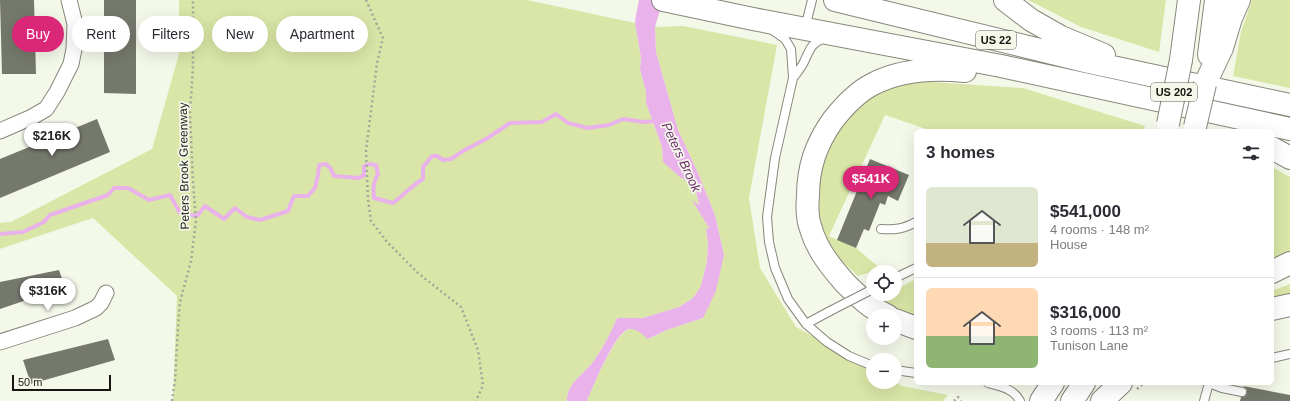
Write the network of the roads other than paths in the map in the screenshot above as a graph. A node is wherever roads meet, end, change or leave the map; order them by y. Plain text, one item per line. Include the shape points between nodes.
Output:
1 (69, 0) edge
2 (663, 0) edge
3 (812, 0) edge
4 (835, 0) edge
5 (1005, 0) edge
6 (1189, 0) edge
7 (1216, 0) edge
8 (1239, 0) edge
9 (753, 19) junction
10 (805, 29) junction
11 (838, 35) junction
12 (1216, 47) junction
13 (1001, 66) junction
14 (1159, 77) junction
15 (793, 78) junction
16 (1290, 105) edge
17 (1213, 112) junction
18 (1167, 127) edge
19 (1194, 129) edge
20 (1241, 129) edge
21 (1290, 129) edge
22 (0, 131) edge
23 (1274, 149) edge
24 (1290, 158) edge
25 (914, 223) edge
26 (880, 229) dead end
27 (1290, 263) edge
28 (914, 269) edge
29 (1274, 271) edge
30 (902, 275) edge
31 (106, 293) dead end
32 (866, 293) edge
33 (1290, 305) edge
34 (1274, 308) edge
35 (875, 309) edge
36 (902, 323) edge
37 (806, 324) junction
38 (914, 327) edge
39 (0, 342) edge
40 (1290, 354) edge
41 (1274, 358) edge
42 (866, 363) edge
43 (902, 371) edge
44 (914, 373) edge
45 (996, 385) edge
46 (1053, 385) edge
47 (1083, 385) edge
48 (1119, 385) edge
49 (1208, 385) edge
50 (1214, 385) edge
51 (1242, 392) dead end
52 (1020, 401) edge
53 (1041, 401) edge
54 (1072, 401) edge
55 (1102, 401) edge
56 (1204, 401) edge

1 - 22 street via 75,24 74,49 71,64 57,92 46,109 32,118
2 - 9 highway, US 22
3 - 10 lane
4 - 14 highway, US 22
5 - 14 highway via 1031,20 1060,37
6 - 18 highway, US 202, bridge via 1181,60
7 - 12 highway
8 - 12 highway
9 - 10 highway, US 22
9 - 15 lane via 785,39 791,49
10 - 11 highway, US 22
11 - 13 highway, US 22
11 - 15 lane via 813,44
12 - 19 highway, US 202, bridge
13 - 17 highway, US 22
13 - 35 highway via 977,71 929,70 888,77 860,92 843,108 825,132 811,163 808,178 807,208 811,229 822,255 837,274 859,297
14 - 16 highway, US 22
15 - 37 lane via 775,158 767,217 775,268 788,299
17 - 20 highway
17 - 21 highway, US 22
23 - 24 highway
25 - 26 lane via 894,230
27 - 29 highway
28 - 30 lane
31 - 39 street via 96,308 75,318
32 - 37 lane, bridge
33 - 34 highway
36 - 38 highway
37 - 42 lane via 827,342
40 - 41 lane
43 - 44 lane
45 - 52 lane via 1007,388 1018,396
46 - 53 highway
47 - 54 highway
48 - 55 highway
49 - 56 lane
50 - 51 lane

